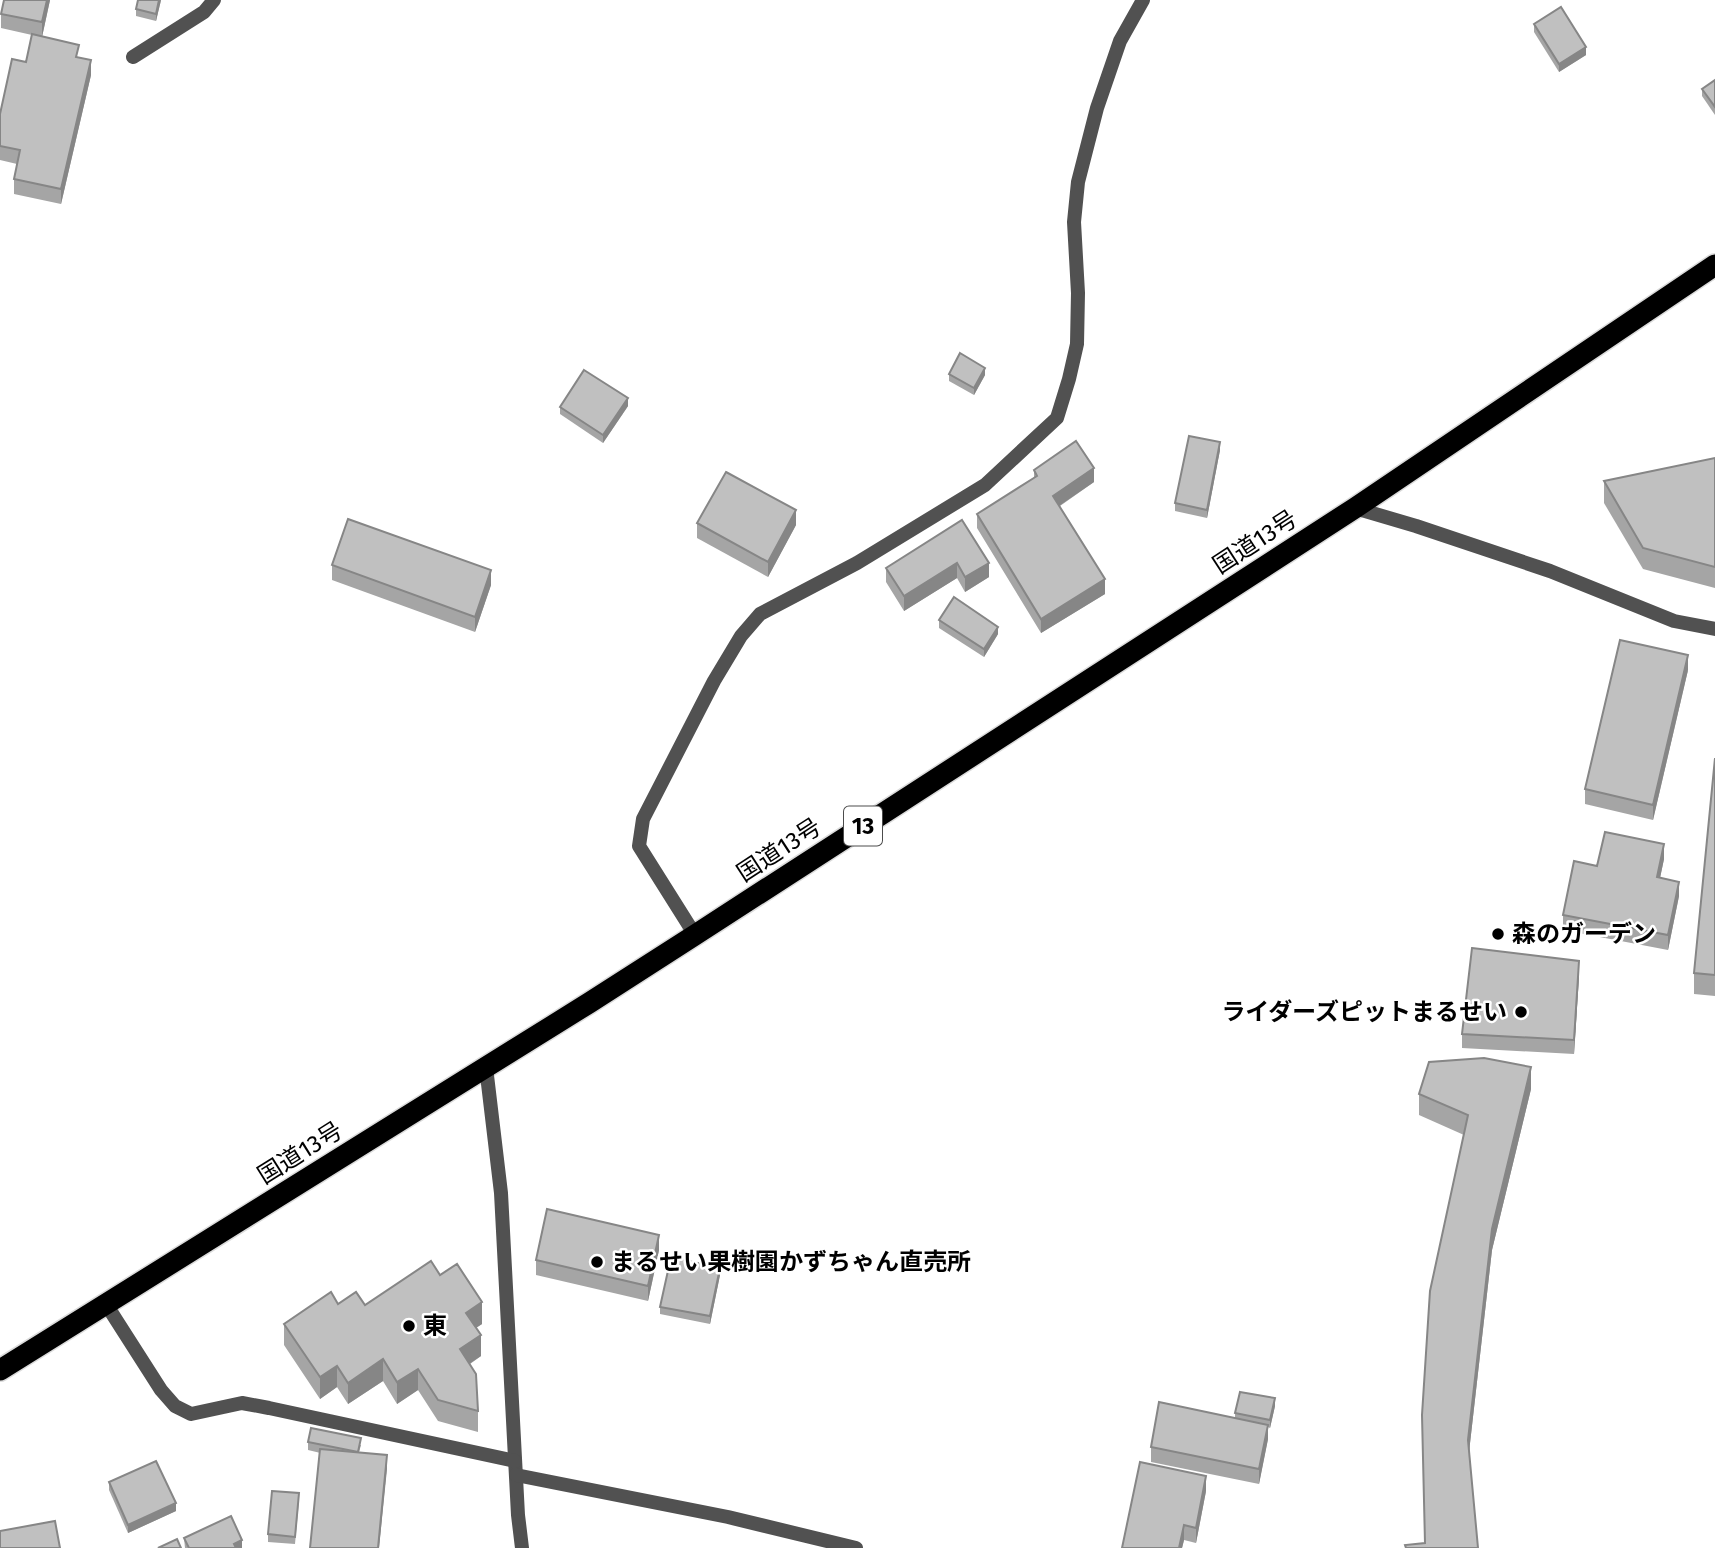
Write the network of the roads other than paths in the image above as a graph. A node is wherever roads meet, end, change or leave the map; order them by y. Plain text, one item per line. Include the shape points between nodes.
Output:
1 (214, 0) edge
2 (1143, 0) edge
3 (133, 57) dead end
4 (1715, 265) edge
5 (1355, 508) junction
6 (1715, 629) edge
7 (695, 935) junction
8 (486, 1068) junction
9 (106, 1304) junction
10 (0, 1370) edge
11 (515, 1468) junction
12 (522, 1548) edge
13 (856, 1548) edge

1 - 3 street via 204,12
2 - 7 street via 1120,41 1078,183 1074,222 1077,344 1057,418 985,485 857,563 760,614 741,636 643,819 639,845
4 - 5 highway, 国道13号 / 13
5 - 6 street via 1550,571 1674,621
5 - 7 highway, 国道13号 / 13
7 - 8 highway, 国道13号 / 13
8 - 9 highway, 国道13号 / 13
8 - 11 street via 501,1193
9 - 10 highway, 国道13号 / 13
9 - 11 street via 161,1390 174,1406 191,1414 242,1403
11 - 12 street
11 - 13 street

